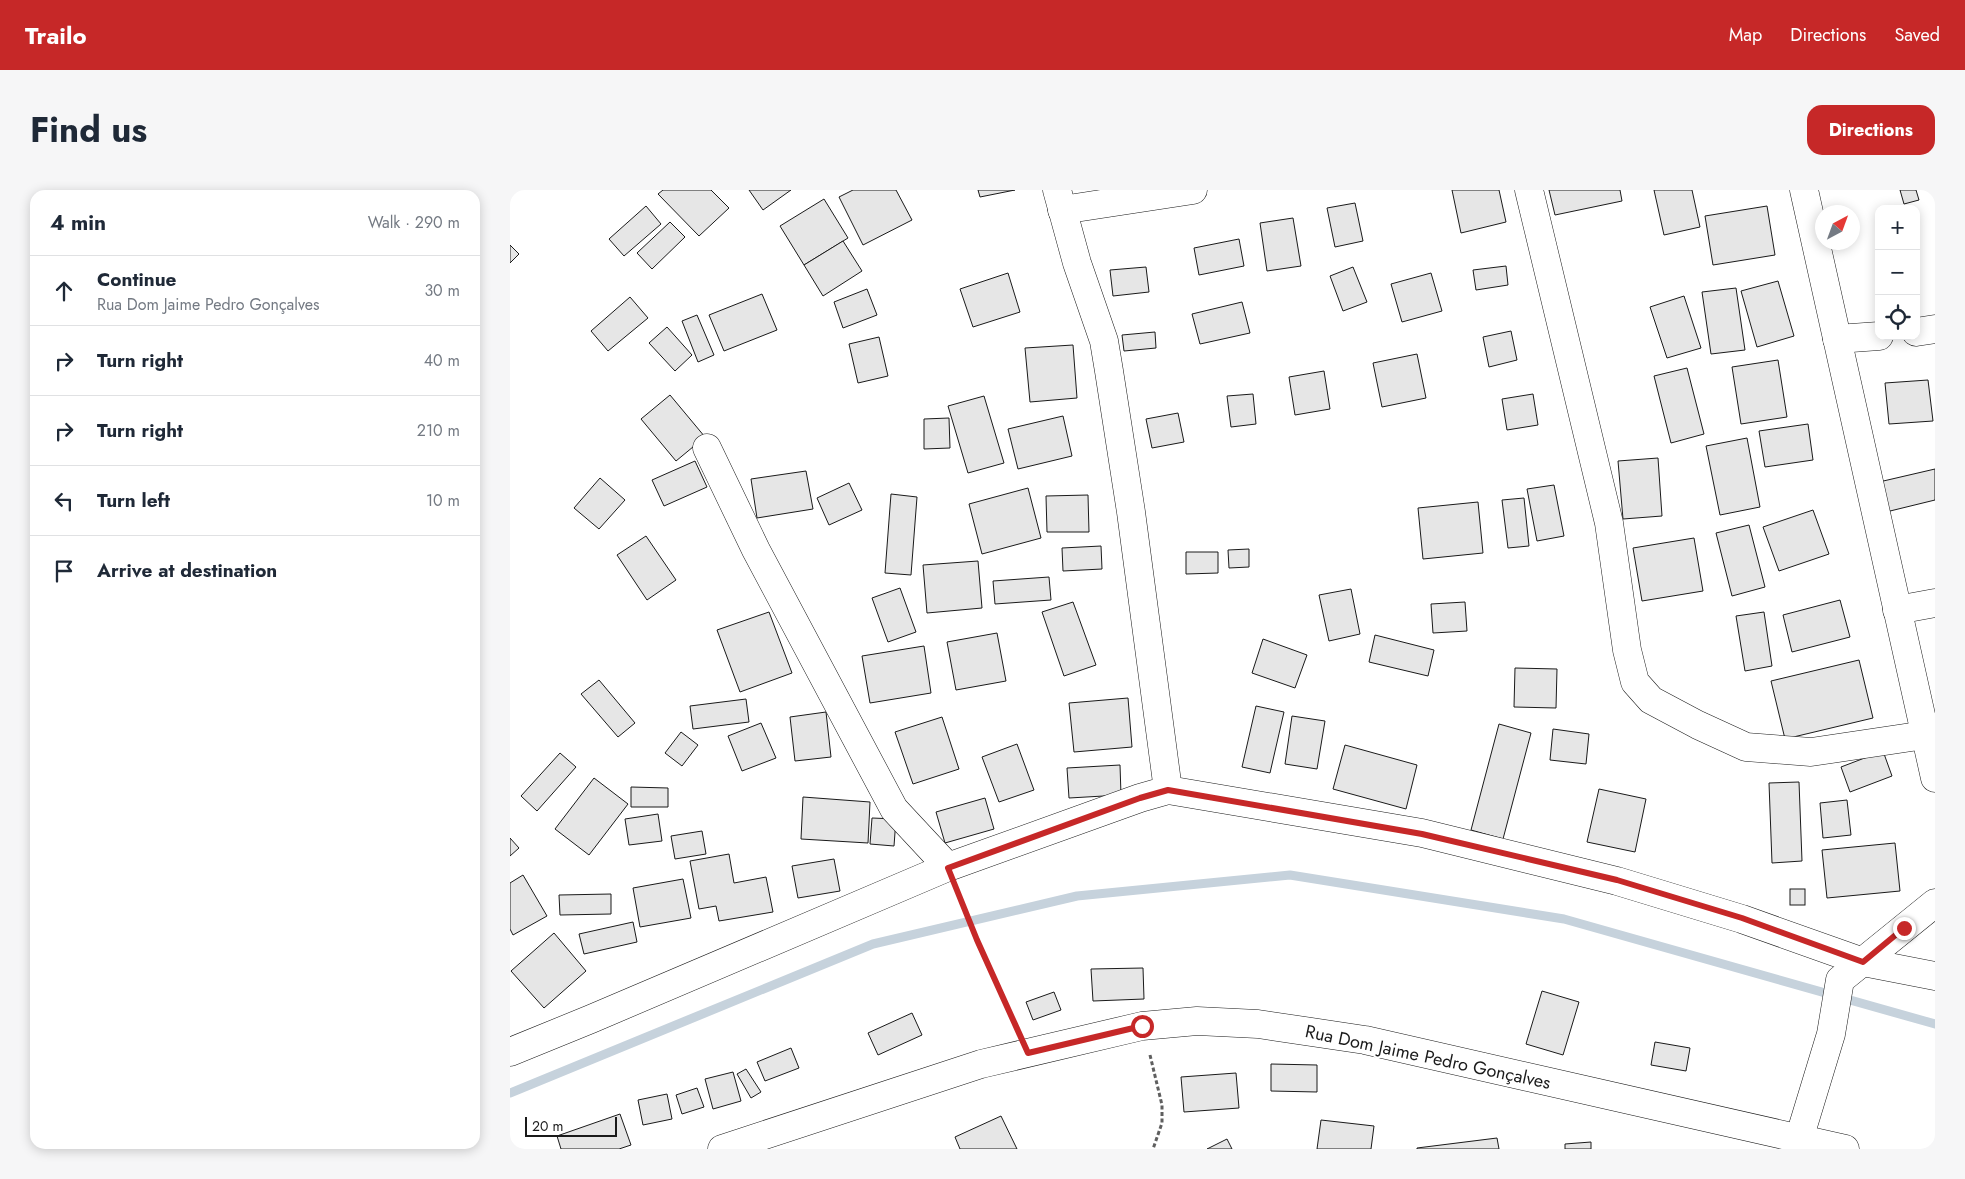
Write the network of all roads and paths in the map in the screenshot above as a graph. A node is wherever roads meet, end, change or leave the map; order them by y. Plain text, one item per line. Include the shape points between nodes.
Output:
1 (1192, 190) edge
2 (1529, 190) edge
3 (1804, 190) edge
4 (1059, 200) edge
5 (1935, 329) edge
6 (1920, 331) edge
7 (1875, 336) edge
8 (1837, 339) junction
9 (707, 448) dead end
10 (1935, 603) edge
11 (1898, 610) junction
12 (1926, 735) junction
13 (1935, 778) edge
14 (1168, 790) junction
15 (948, 868) junction
16 (1935, 903) edge
17 (1863, 962) junction
18 (1935, 976) edge
19 (1142, 1026) junction
20 (510, 1052) edge
21 (1028, 1053) junction
22 (1798, 1144) edge
23 (722, 1149) edge
24 (1153, 1149) edge
25 (1845, 1149) edge

1 - 4 street
2 - 12 street via 1609,522 1627,650 1636,682 1651,700 1746,747 1811,752
3 - 8 street
4 - 14 street via 1104,341 1110,371
5 - 6 street
7 - 8 street
8 - 11 street
9 - 15 street via 894,810
10 - 11 street
11 - 12 street
12 - 13 street
14 - 15 street
14 - 17 street via 1422,834 1617,880 1742,918
15 - 20 street
15 - 21 path
16 - 17 street
17 - 18 street
17 - 22 street via 1840,980 1831,1034
19 - 21 street, Rua Dom Jaime Pedro Gonçalves
19 - 22 street, Rua Dom Jaime Pedro Gonçalves via 1197,1021 1258,1024 1365,1040
19 - 24 path via 1162,1105 1162,1123
21 - 23 street, Rua Dom Jaime Pedro Gonçalves via 981,1064
22 - 25 street, Rua Dom Jaime Pedro Gonçalves

